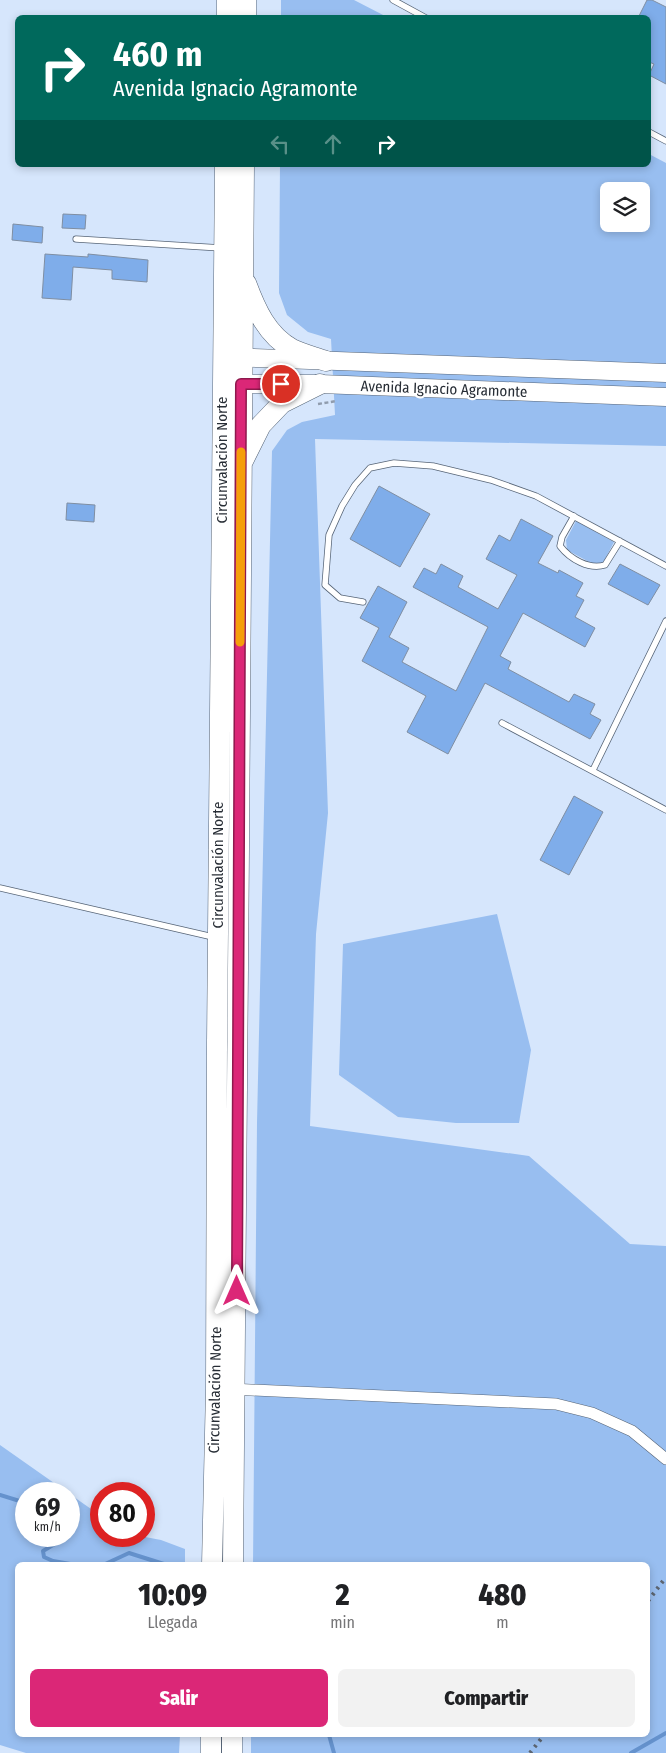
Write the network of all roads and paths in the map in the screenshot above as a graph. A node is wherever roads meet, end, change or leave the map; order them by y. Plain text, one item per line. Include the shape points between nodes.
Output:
1 (227, 0) edge
2 (246, 0) edge
3 (393, 0) edge
4 (227, 15) edge
5 (246, 15) edge
6 (420, 15) edge
7 (651, 133) edge
8 (666, 141) edge
9 (225, 167) edge
10 (244, 167) edge
11 (76, 239) dead end
12 (224, 249) junction
13 (242, 274) junction
14 (232, 357) junction
15 (326, 361) junction
16 (666, 373) edge
17 (232, 384) junction
18 (320, 384) junction
19 (666, 397) edge
20 (339, 401) dead end
21 (310, 405) dead end
22 (241, 465) junction
23 (574, 516) junction
24 (620, 540) junction
25 (666, 566) edge
26 (362, 602) dead end
27 (666, 621) edge
28 (502, 723) dead end
29 (592, 770) junction
30 (666, 810) edge
31 (0, 881) edge
32 (2, 889) edge
33 (218, 938) junction
34 (236, 1389) junction
35 (216, 1390) junction
36 (666, 1459) edge
37 (212, 1562) edge
38 (233, 1562) edge
39 (211, 1737) edge
40 (232, 1737) edge
41 (211, 1753) edge
42 (232, 1753) edge

1 - 4 highway
2 - 5 highway
3 - 6 lane
7 - 8 lane
9 - 12 highway, Circunvalación Norte
10 - 13 highway, Circunvalación Norte
11 - 12 lane
12 - 14 highway, Circunvalación Norte
13 - 14 highway, Circunvalación Norte
13 - 15 highway via 266,328 294,350
14 - 15 main road, Avenida Ignacio Agramonte
14 - 17 highway, Circunvalación Norte
15 - 16 main road, Avenida Ignacio Agramonte
17 - 18 main road, Avenida Ignacio Agramonte
17 - 22 highway, Circunvalación Norte
17 - 33 highway, Circunvalación Norte
18 - 19 main road, Avenida Ignacio Agramonte
18 - 22 highway via 282,403 261,425
20 - 21 path
22 - 34 highway, Circunvalación Norte
23 - 24 lane
23 - 24 lane via 560,546 589,566 598,568 605,565
23 - 26 lane via 536,496 491,480 433,466 394,462 370,468 342,506 329,535 326,559 325,585 340,598
24 - 25 lane
27 - 29 lane
28 - 29 lane
29 - 30 lane
31 - 32 lane
32 - 33 lane
33 - 35 highway, Circunvalación Norte
34 - 35 street
34 - 36 street via 556,1404 592,1413 632,1431
34 - 38 highway, Circunvalación Norte
35 - 37 highway, Circunvalación Norte
39 - 41 highway
40 - 42 highway

